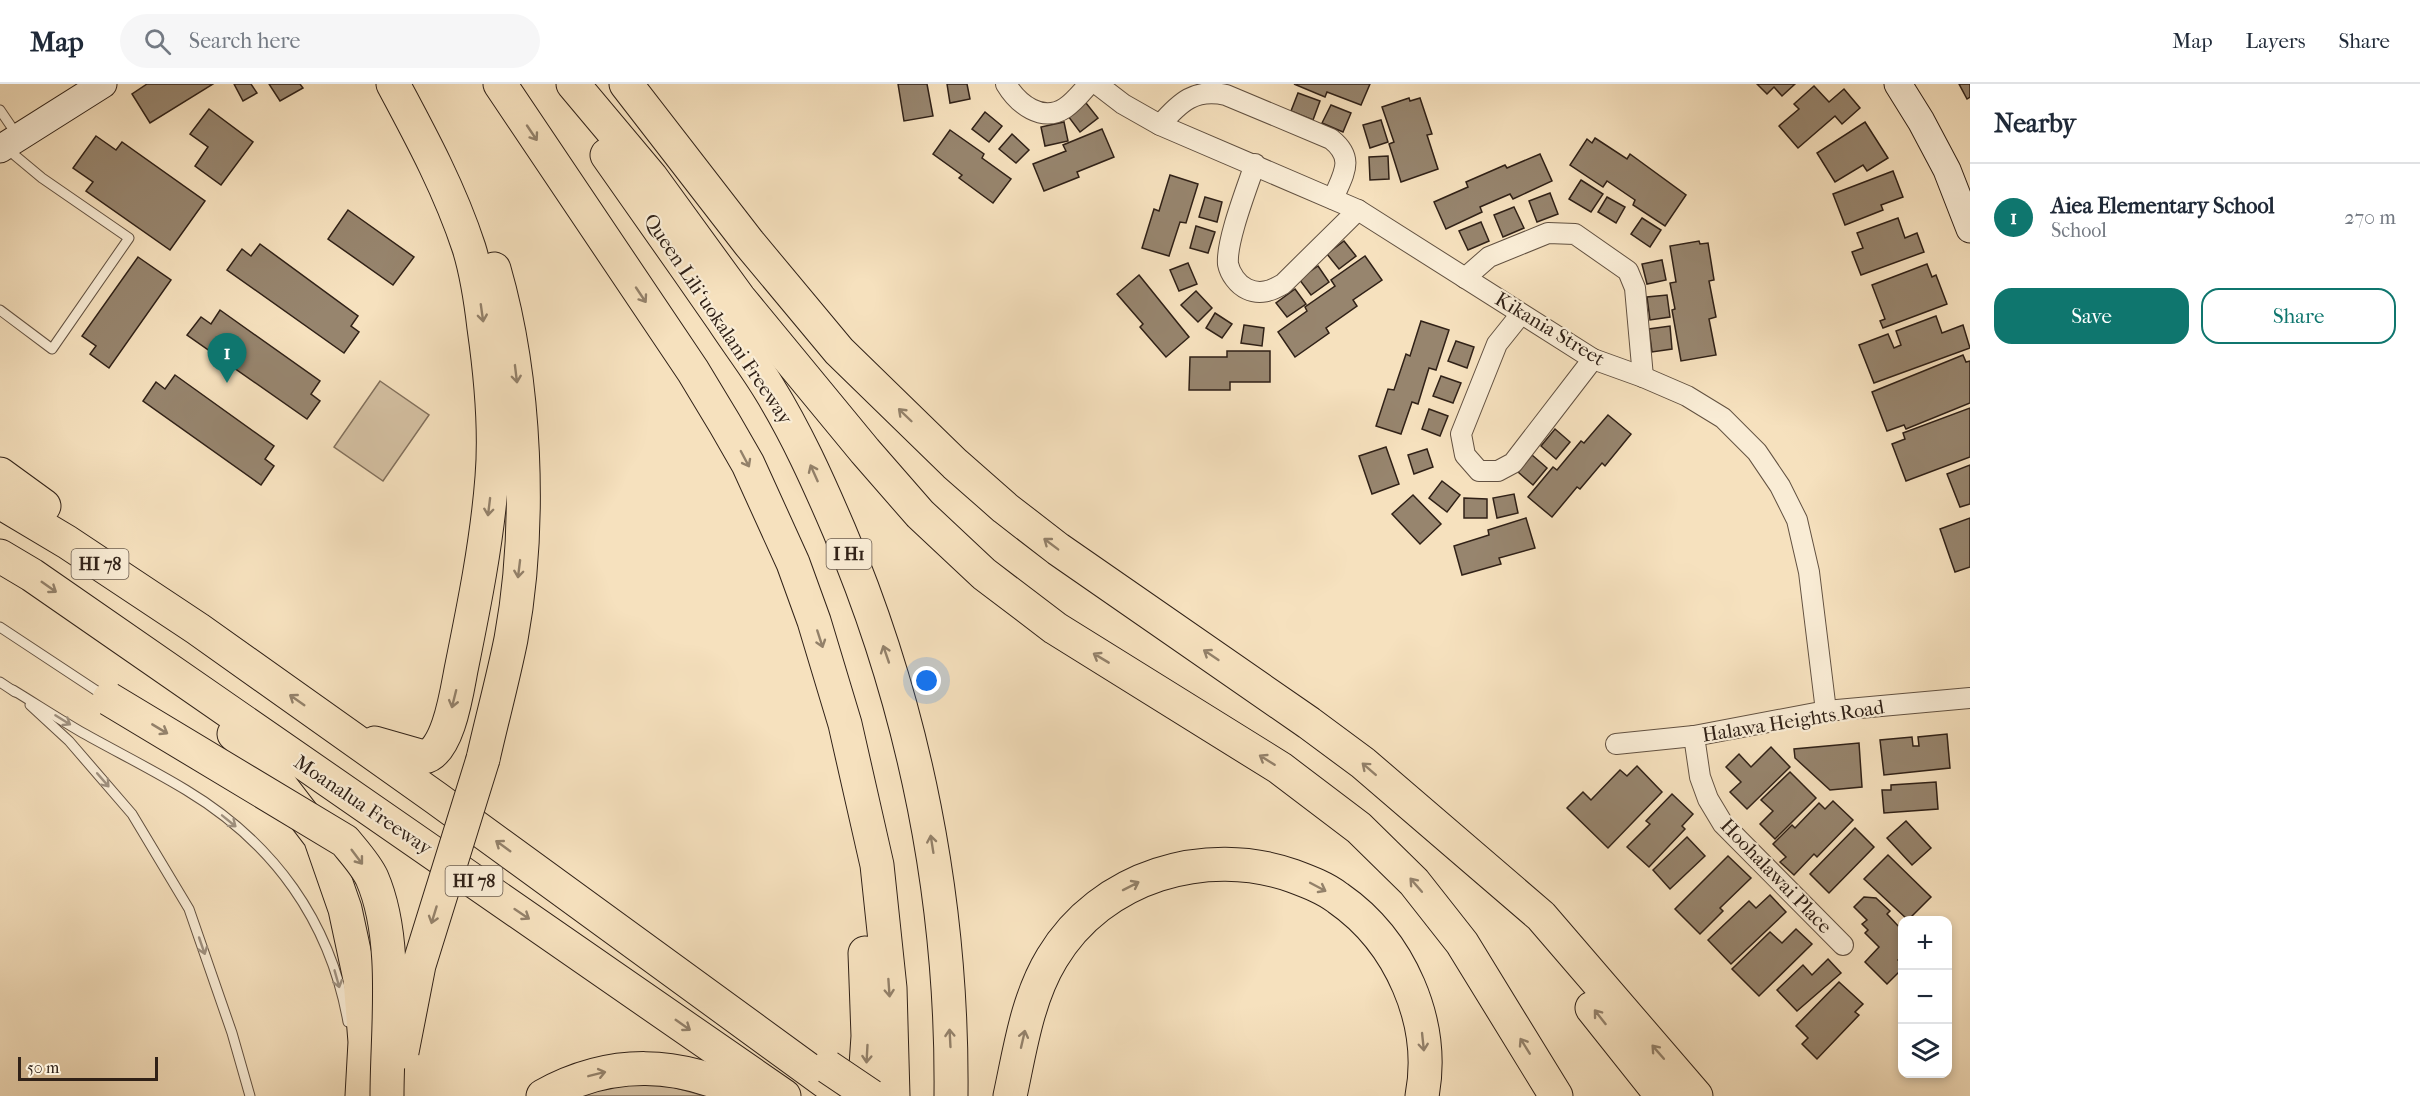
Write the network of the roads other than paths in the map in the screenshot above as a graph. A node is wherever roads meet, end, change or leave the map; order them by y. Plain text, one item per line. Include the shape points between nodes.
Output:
1 (103, 84) edge
2 (393, 84) edge
3 (412, 84) edge
4 (500, 84) edge
5 (557, 84) edge
6 (573, 84) edge
7 (626, 84) edge
8 (1006, 84) edge
9 (1089, 84) edge
10 (1097, 84) edge
11 (1898, 84) edge
12 (0, 110) edge
13 (1160, 125) junction
14 (7, 144) edge
15 (1255, 164) junction
16 (1333, 198) junction
17 (1358, 210) junction
18 (1970, 229) edge
19 (1465, 278) junction
20 (0, 310) edge
21 (1521, 314) junction
22 (1593, 359) junction
23 (1643, 376) junction
24 (0, 474) edge
25 (0, 502) edge
26 (0, 556) edge
27 (0, 627) edge
28 (198, 629) junction
29 (162, 667) junction
30 (0, 682) edge
31 (13, 690) junction
32 (1970, 698) edge
33 (109, 699) joint
34 (1826, 711) junction
35 (845, 724) junction
36 (345, 734) junction
37 (1694, 736) junction
38 (1616, 744) dead end
39 (1413, 808) junction
40 (1843, 945) dead end
41 (349, 1030) dead end
42 (353, 1063) dead end
43 (833, 1082) edge
44 (250, 1096) edge
45 (356, 1096) edge
46 (362, 1096) edge
47 (387, 1096) edge
48 (396, 1096) edge
49 (543, 1096) edge
50 (749, 1096) edge
51 (784, 1096) edge
52 (864, 1096) edge
53 (871, 1096) edge
54 (893, 1096) edge
55 (951, 1096) edge
56 (1010, 1096) edge
57 (1422, 1096) edge
58 (1556, 1096) edge
59 (1662, 1096) edge
60 (1696, 1096) edge

1 - 14 street
2 -> 36 highway via 437,166 469,250 487,347 493,407 492,476 476,601 443,742 437,751 424,757
3 -> 48 highway, bridge via 432,116 472,202 504,305 516,374 522,459 521,549 511,638 483,759 419,965
4 -> 35 highway via 693,371 748,464 804,592
55 -> 5 highway, Queen Liliʻuokalani Freeway / I H1 via 941,900 927,818 889,663 857,573 803,449 768,387
58 -> 6 highway via 1462,943 1414,882 1359,828 1280,768 1055,628 984,574 921,514 739,298 651,177
39 -> 7 highway via 1363,763 1309,723 1058,549 955,464 838,351
8 - 9 street via 1013,95 1034,111 1052,114 1066,107
10 - 13 street, Kikania Street
11 - 18 street via 1947,170
12 - 14 lane
13 - 15 street, Kikania Street
13 - 16 street via 1176,106 1196,95 1226,95 1330,139 1342,148 1346,162
14 - 20 lane via 42,178 129,238 52,349
15 - 16 street, Kikania Street
15 - 17 street via 1228,265 1244,288 1271,291 1283,284
16 - 17 street, Kikania Street
17 - 19 street, Kikania Street
19 - 21 street, Kikania Street
19 - 23 street via 1489,257 1548,233 1575,234 1628,271 1635,288
21 - 22 street, Kikania Street
21 - 22 street via 1497,344 1461,434 1465,455 1479,471 1498,471 1513,464
22 - 23 street, Kikania Street
23 - 34 street, Kikania Street via 1688,396 1723,418 1757,452 1780,486 1797,520 1809,572
24 - 28 highway via 76,528
25 - 28 highway, HI 78
26 -> 29 highway, Moanalua Freeway / HI 78
27 - 33 lane
36 -> 28 highway, HI 78
29 - 46 highway via 258,756 320,837 345,909 360,979 365,1042
29 -> 51 highway, Moanalua Freeway / HI 78
30 - 31 lane
31 -> 41 lane via 188,791 252,840 304,901 325,940
31 -> 44 lane via 69,741 132,814 189,909
32 - 34 street, Halawa Heights Road
33 -> 47 highway, bridge via 345,841 372,876 385,917 388,951
34 - 37 street, Halawa Heights Road
35 -> 52 highway via 866,967 868,1036
35 -> 54 highway via 877,866 890,988
43 -> 36 highway, HI 78
37 - 38 street, Halawa Heights Road
37 - 40 street, Hoohalawai Place via 1700,777 1723,824
59 -> 39 highway via 1551,956
60 -> 39 highway via 1541,916
42 - 45 lane
43 - 53 highway, bridge
49 -> 50 highway via 601,1073 648,1068 695,1074
56 -> 57 highway via 1038,987 1052,958 1079,923 1130,885 1177,868 1215,864 1277,870 1338,897 1362,918 1400,968 1414,996 1424,1056

